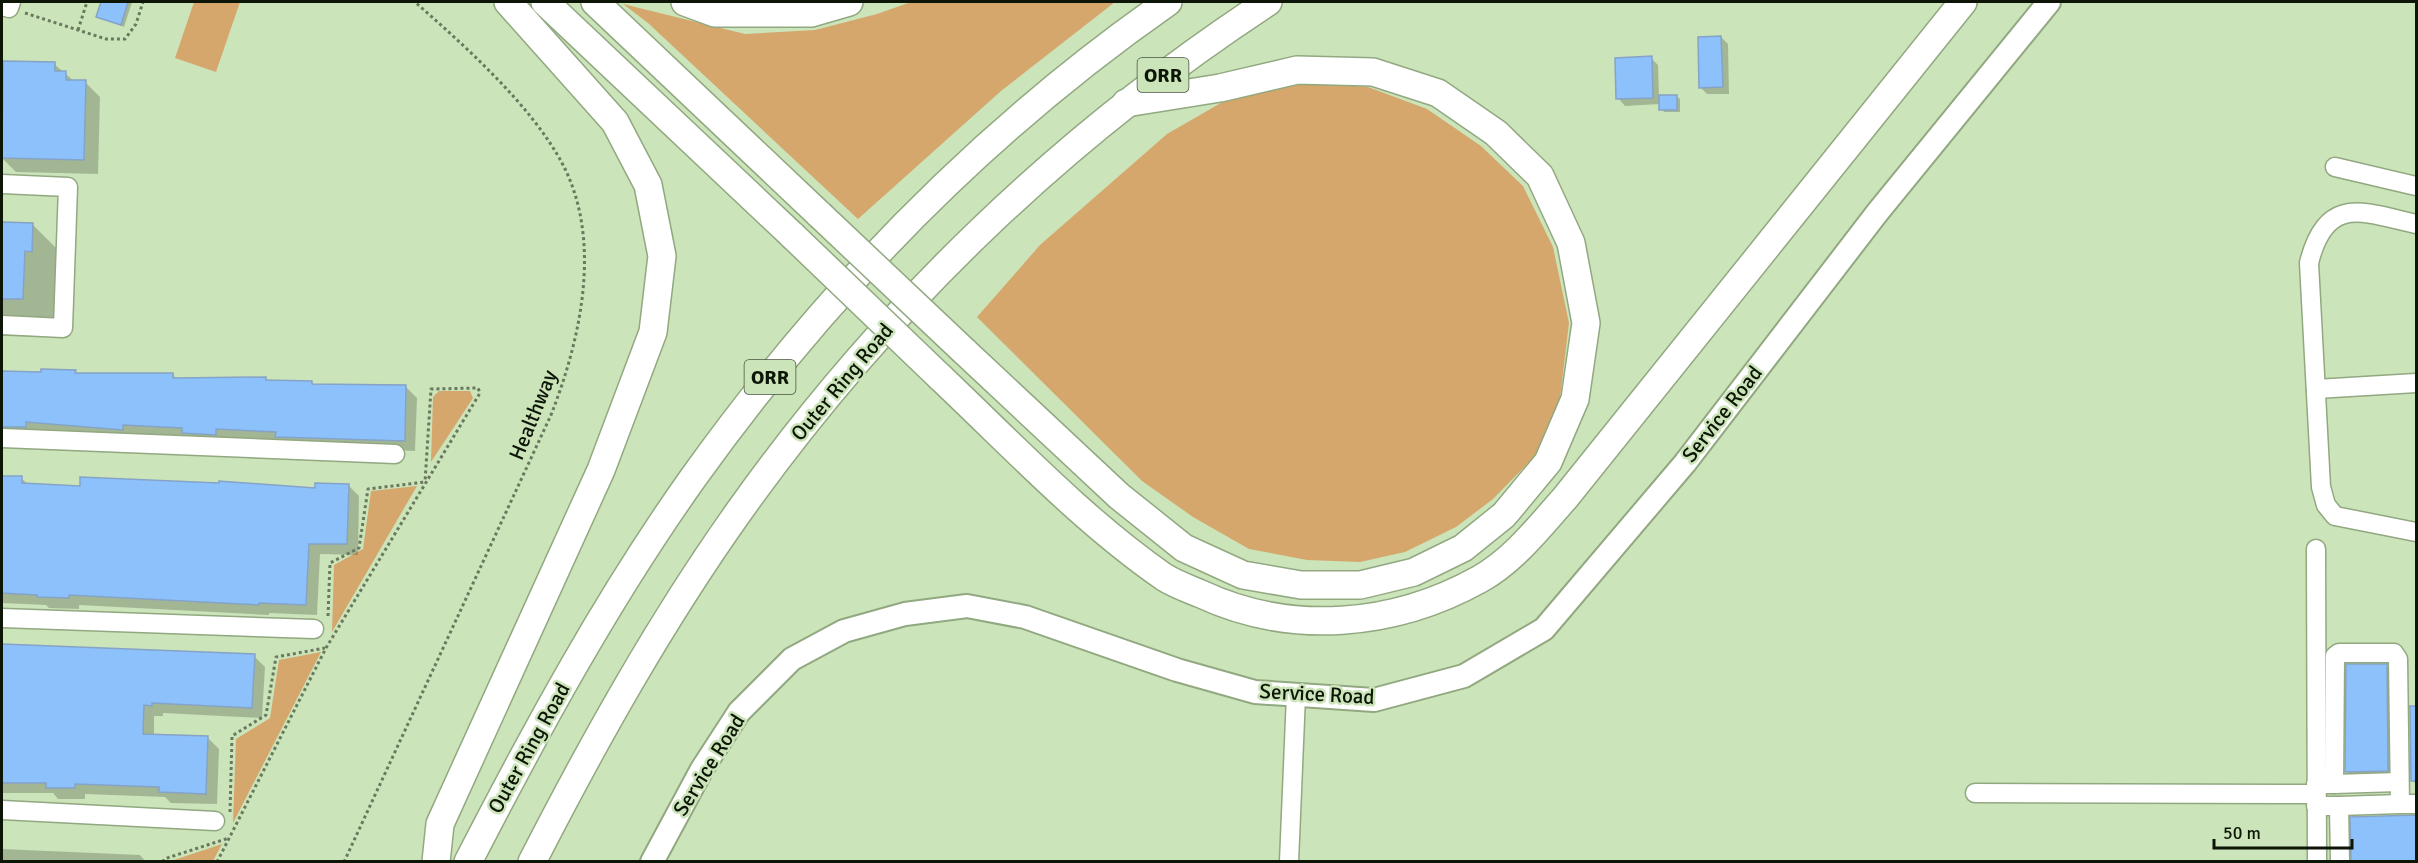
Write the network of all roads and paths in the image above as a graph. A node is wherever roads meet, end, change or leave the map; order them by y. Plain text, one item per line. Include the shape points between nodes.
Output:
1 (87, 2) edge
2 (143, 2) edge
3 (415, 2) edge
4 (508, 2) edge
5 (545, 2) edge
6 (596, 2) edge
7 (685, 2) edge
8 (849, 2) edge
9 (1168, 2) edge
10 (1268, 2) edge
11 (1963, 2) edge
12 (2049, 2) edge
13 (7, 5) edge
14 (78, 30) junction
15 (1126, 104) junction
16 (2335, 167) dead end
17 (2, 184) edge
18 (2416, 186) edge
19 (2416, 224) edge
20 (2, 325) edge
21 (2416, 382) edge
22 (2316, 389) junction
23 (2, 438) edge
24 (395, 454) dead end
25 (425, 482) junction
26 (2416, 532) edge
27 (2316, 549) dead end
28 (2, 618) edge
29 (323, 631) junction
30 (326, 648) junction
31 (1296, 695) junction
32 (2399, 782) junction
33 (2334, 784) junction
34 (1975, 793) dead end
35 (2316, 795) junction
36 (2408, 804) edge
37 (2339, 806) junction
38 (2, 810) edge
39 (225, 821) junction
40 (230, 837) junction
41 (163, 861) edge
42 (217, 861) edge
43 (344, 861) edge
44 (436, 861) edge
45 (468, 861) edge
46 (532, 861) edge
47 (652, 861) edge
48 (1288, 861) edge
49 (2317, 861) edge
50 (2340, 861) edge

1 - 14 path
2 - 14 path via 136,24 125,39 106,39
3 - 43 path, Healthway via 510,94 549,141 574,191 581,219 583,284 572,353 551,416
4 - 44 highway via 615,122 648,185 662,256 653,332 601,470 440,824
5 - 11 highway, bridge via 1096,524 1166,578 1233,609 1298,621 1364,620 1426,605 1482,578 1526,542
6 - 15 highway, bridge via 1128,504 1184,548 1244,575 1301,585 1360,585 1414,572 1463,548 1504,515 1548,462 1575,399 1586,323 1571,243 1540,176 1496,133 1438,93 1373,72 1297,70
7 - 8 highway via 715,13 811,13
9 - 45 highway, Outer Ring Road / ORR via 1068,77 943,188 859,273 787,355 645,550 557,694
10 - 15 highway, Outer Ring Road / ORR via 1200,47
12 - 31 main road, Service Road via 1877,213 1685,463 1544,628 1464,676 1374,700
13 - 14 path
15 - 46 highway, Outer Ring Road / ORR via 1021,192 931,280 784,451 739,511 648,652
16 - 18 street
17 - 20 street via 68,187 63,328
19 - 22 street via 2349,212 2323,227 2309,263
21 - 22 street
22 - 26 street via 2321,487 2326,505 2336,516
23 - 24 street
25 - 25 path via 431,389 478,388 480,393
25 - 29 path via 368,489 359,548 330,563
25 - 30 path
27 - 35 street
28 - 29 street
29 - 30 path
30 - 39 path via 276,657 266,715 232,736
30 - 40 path
31 - 47 main road, Service Road via 1255,692 1177,670 1025,617 967,606 905,614 844,631 792,659 739,712 702,769
31 - 48 street
32 - 33 street
32 - 33 street via 2397,656 2391,652 2342,652 2334,658
32 - 36 street
33 - 35 street
34 - 35 street
35 - 37 street
35 - 49 street
36 - 37 street
37 - 50 street
38 - 39 street
39 - 40 path
40 - 41 path
40 - 42 path

